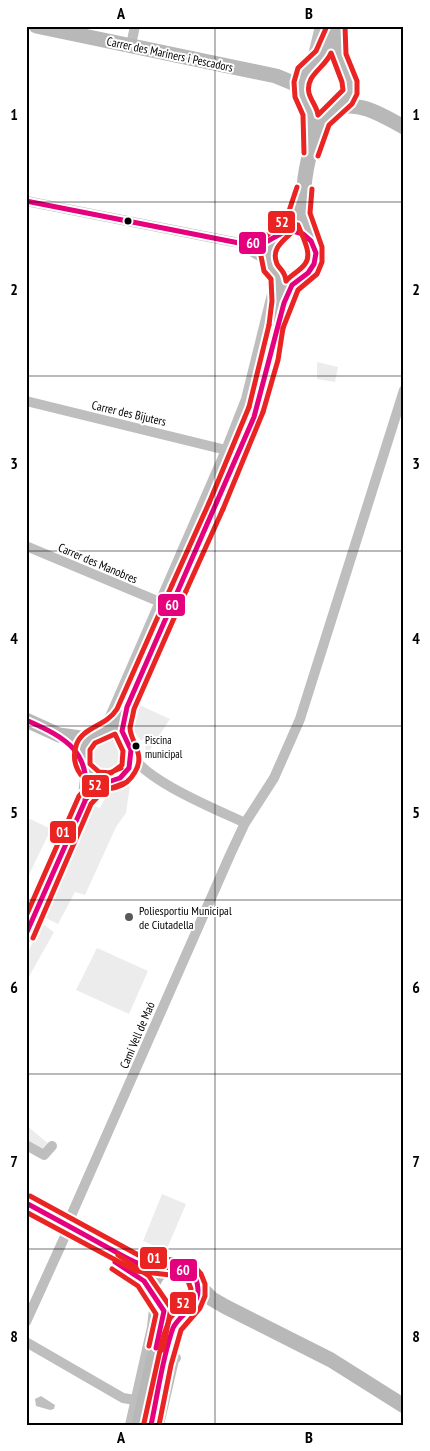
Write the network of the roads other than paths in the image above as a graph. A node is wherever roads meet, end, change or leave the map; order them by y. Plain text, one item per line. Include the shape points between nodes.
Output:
1 (36, 26) edge
2 (135, 26) edge
3 (320, 26) edge
4 (336, 26) edge
5 (131, 46) junction
6 (310, 67) junction
7 (276, 76) junction
8 (348, 78) junction
9 (304, 96) junction
10 (336, 108) junction
11 (380, 114) junction
12 (404, 127) edge
13 (312, 149) junction
14 (304, 190) junction
15 (26, 201) edge
16 (277, 236) junction
17 (311, 241) junction
18 (234, 242) junction
19 (268, 260) junction
20 (277, 275) junction
21 (299, 278) junction
22 (279, 315) junction
23 (404, 390) edge
24 (26, 401) edge
25 (226, 450) junction
26 (26, 546) edge
27 (160, 602) junction
28 (127, 707) junction
29 (26, 720) edge
30 (59, 734) junction
31 (98, 734) junction
32 (124, 737) junction
33 (132, 754) junction
34 (81, 756) junction
35 (88, 774) junction
36 (124, 775) junction
37 (157, 779) junction
38 (106, 782) junction
39 (85, 800) junction
40 (245, 823) junction
41 (26, 934) edge
42 (26, 1145) edge
43 (52, 1146) dead end
44 (26, 1203) edge
45 (26, 1212) edge
46 (67, 1230) junction
47 (166, 1269) junction
48 (197, 1284) junction
49 (157, 1301) junction
50 (185, 1311) junction
51 (245, 1318) junction
52 (26, 1322) edge
53 (26, 1342) edge
54 (176, 1358) dead end
55 (135, 1400) junction
56 (404, 1406) edge
57 (130, 1425) edge
58 (139, 1425) edge
59 (151, 1425) edge
60 (159, 1425) edge

1 - 5 main road, Carrer des Mariners i Pescadors
2 - 5 street
3 - 6 street
4 - 6 main road via 322,55
4 - 8 main road via 340,57
5 - 7 main road, Carrer des Mariners i Pescadors
6 - 7 main road, Carrer des Mariners i Pescadors via 292,75
6 - 8 main road via 323,61 333,62
6 - 9 main road
7 - 9 main road, Carrer des Mariners i Pescadors via 294,83
8 - 10 main road via 347,98
8 - 11 main road via 365,102
9 - 10 main road via 320,110
9 - 13 main road via 312,126
10 - 11 main road via 350,106
10 - 13 main road via 327,115
11 - 12 main road
13 - 14 main road
14 - 16 main road via 296,214
14 - 17 main road via 306,231
15 - 18 street
16 - 17 main road via 298,232
16 - 18 street via 252,244
16 - 19 main road via 268,248
17 - 21 main road via 316,253 314,264
18 - 19 street
19 - 20 main road
20 - 21 main road via 290,280
20 - 22 main road
20 - 25 street via 246,399
21 - 22 main road
22 - 28 main road via 254,417
23 - 40 street, Camí Vell de Maó via 300,719 274,778
24 - 25 street, Carrer des Bijuters
25 - 27 street
26 - 27 street, Carrer des Manobres
27 - 31 street via 108,719
28 - 31 main road via 117,722
28 - 32 main road via 122,731
29 - 30 main road
30 - 31 main road
30 - 34 main road
31 - 32 main road via 115,732
31 - 34 main road
32 - 33 main road
33 - 36 main road
33 - 37 street
34 - 35 main road
35 - 38 main road
35 - 39 main road
36 - 37 street via 132,772
36 - 38 main road
37 - 40 street
38 - 39 main road
39 - 41 main road
40 - 46 street, Camí Vell de Maó
42 - 43 street via 44,1154
44 - 46 main road
45 - 46 main road
46 - 47 main road via 139,1264
46 - 49 main road via 140,1276
46 - 52 street, Camí Vell de Maó
47 - 48 main road via 185,1269
47 - 49 main road via 155,1279
48 - 50 main road via 197,1298
48 - 51 main road via 212,1299
49 - 50 main road
49 - 55 street
49 - 58 main road
50 - 51 main road via 207,1308
50 - 59 street via 173,1328
51 - 56 main road via 331,1360
53 - 55 street via 124,1398
54 - 60 street
55 - 57 street

